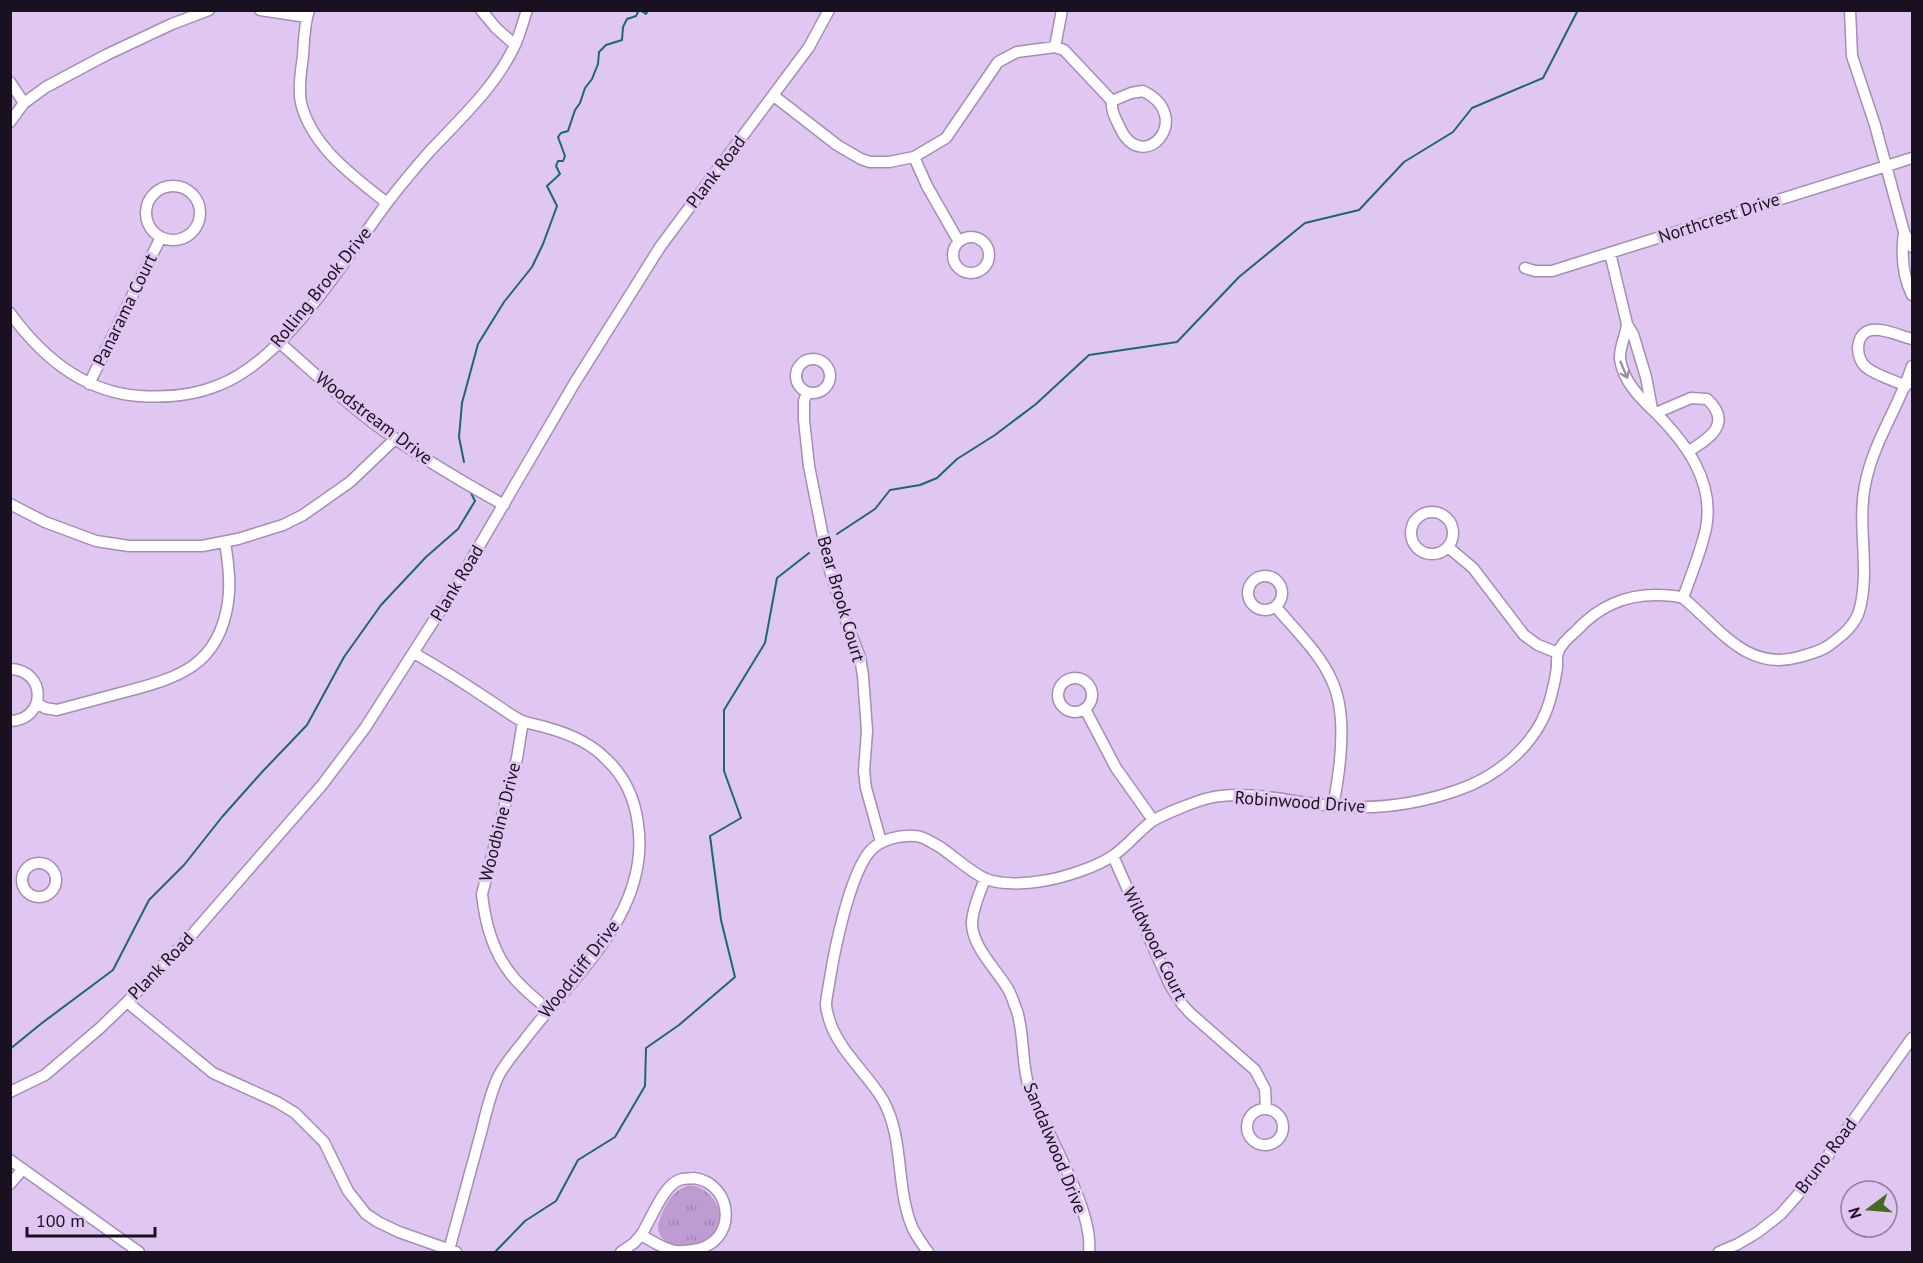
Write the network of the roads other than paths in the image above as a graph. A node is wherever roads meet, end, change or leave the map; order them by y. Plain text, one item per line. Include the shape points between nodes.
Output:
1 (209, 10) edge
2 (260, 10) edge
3 (481, 10) edge
4 (526, 10) edge
5 (829, 10) edge
6 (1062, 10) edge
7 (1850, 10) edge
8 (196, 12) edge
9 (308, 14) edge
10 (515, 45) junction
11 (1055, 47) junction
12 (10, 82) edge
13 (774, 96) junction
14 (1112, 101) junction
15 (24, 103) junction
16 (10, 122) edge
17 (914, 157) junction
18 (1912, 158) edge
19 (1887, 165) junction
20 (387, 203) junction
21 (1904, 232) junction
22 (161, 237) junction
23 (959, 242) dead end
24 (1912, 248) edge
25 (1610, 253) junction
26 (1525, 268) dead end
27 (1912, 295) edge
28 (10, 314) edge
29 (1627, 324) junction
30 (1912, 339) edge
31 (280, 342) junction
32 (1912, 366) edge
33 (89, 384) junction
34 (1906, 386) junction
35 (807, 392) dead end
36 (1654, 411) junction
37 (395, 439) junction
38 (1689, 451) junction
39 (10, 504) edge
40 (504, 505) junction
41 (225, 542) junction
42 (1448, 547) junction
43 (1683, 598) junction
44 (1276, 607) dead end
45 (414, 653) junction
46 (1558, 653) junction
47 (10, 669) edge
48 (37, 703) junction
49 (1085, 709) dead end
50 (10, 721) edge
51 (523, 721) junction
52 (1333, 806) junction
53 (1153, 820) junction
54 (881, 842) junction
55 (1113, 856) junction
56 (985, 879) junction
57 (23, 886) dead end
58 (10, 890) edge
59 (127, 1002) junction
60 (548, 1010) junction
61 (1912, 1038) edge
62 (10, 1092) edge
63 (1266, 1109) dead end
64 (10, 1160) edge
65 (23, 1169) junction
66 (10, 1184) edge
67 (641, 1234) junction
68 (453, 1251) edge
69 (139, 1252) edge
70 (621, 1252) edge
71 (928, 1252) edge
72 (1089, 1252) edge
73 (1719, 1252) edge

1 - 8 street
2 - 9 street
3 - 10 street
4 - 10 street, Rolling Brook Drive
5 - 13 street, Plank Road via 809,47
6 - 11 street
7 - 19 street via 1852,56
8 - 15 street via 78,70
9 - 20 street via 301,102 324,148
10 - 20 street, Rolling Brook Drive via 498,74 460,122
11 - 14 street via 1064,50
11 - 17 street via 1017,52 998,62 946,138
12 - 15 street
13 - 17 street via 861,159 879,163
13 - 40 street, Plank Road via 660,248
14 - 14 street via 1111,109 1131,144 1142,147 1162,136 1166,123 1163,110 1151,95 1143,91
15 - 16 street
17 - 23 street
18 - 19 street, Northcrest Drive
19 - 21 street
19 - 25 street, Northcrest Drive
20 - 31 street, Rolling Brook Drive
21 - 24 street
21 - 27 street via 1903,269
22 - 22 street, Panarama Court via 147,222 148,201 163,187 184,188 198,203 197,224 182,238
22 - 33 street, Panarama Court
25 - 26 street, Northcrest Drive via 1552,272
25 - 29 street
28 - 33 street, Rolling Brook Drive via 38,348
29 - 36 street
29 -> 36 street via 1620,360 1637,395
30 - 34 street via 1872,330 1865,333 1858,349 1866,368
31 - 33 street, Rolling Brook Drive via 243,373 194,393 165,398 128,396
31 - 37 street, Woodstream Drive
32 - 34 street
34 - 43 street via 1869,468 1864,488 1860,610 1842,636 1823,650 1792,659 1755,657 1741,650
35 - 54 street, Bear Brook Court via 804,420 809,466 829,567 860,657 867,730 864,771
36 - 38 street
36 - 38 street via 1691,398 1707,399 1714,405 1719,418 1716,429
37 - 40 street, Woodstream Drive
37 - 41 street via 350,482 303,515
38 - 43 street via 1703,483 1707,519
39 - 41 street via 96,541 143,546
40 - 45 street, Plank Road
41 - 48 street via 228,603 221,628 203,658 164,682 57,710
42 - 42 street via 1453,533 1449,519 1431,511 1417,517 1410,531 1419,550 1434,554
42 - 46 street via 1479,574 1524,635
43 - 46 street via 1644,595 1608,604 1585,621
44 - 52 street via 1333,682 1341,736
45 - 51 street, Woodcliff Drive
45 - 59 street, Plank Road via 322,785 189,938
46 - 52 street, Robinwood Drive via 1557,671 1539,725 1504,765 1470,785 1410,804
47 - 48 street via 24,671 32,678 37,687
48 - 50 street via 25,718
49 - 53 street via 1116,768
51 - 60 street, Woodbine Drive via 482,894 484,917 498,956 511,975
51 - 60 street, Woodcliff Drive via 587,743 610,762 636,809 640,838 639,866 618,921
52 - 53 street, Robinwood Drive via 1237,795 1208,798
53 - 55 street, Robinwood Drive
54 - 56 street, Robinwood Drive via 902,837 924,838
54 - 71 street via 869,852 848,899 826,1005 840,1040 883,1100 892,1121 904,1198 914,1231
55 - 56 street, Robinwood Drive via 1042,881 1012,883
55 - 63 street, Wildwood Court via 1182,1004 1255,1070 1264,1089
56 - 72 street, Sandalwood Drive via 972,923 975,937 1009,990 1017,1011 1029,1089 1084,1216
57 - 58 street
59 - 62 street, Plank Road via 45,1075
59 - 68 street via 213,1073 295,1113 324,1142 348,1191 366,1214 399,1232
60 - 68 street, Woodcliff Drive via 499,1075
61 - 73 street, Bruno Road via 1810,1181 1781,1214 1758,1232
64 - 65 street
65 - 66 street
65 - 69 street
67 - 67 street via 666,1192 680,1180 706,1180 723,1201 725,1226 713,1244 700,1250 677,1252
67 - 70 street

